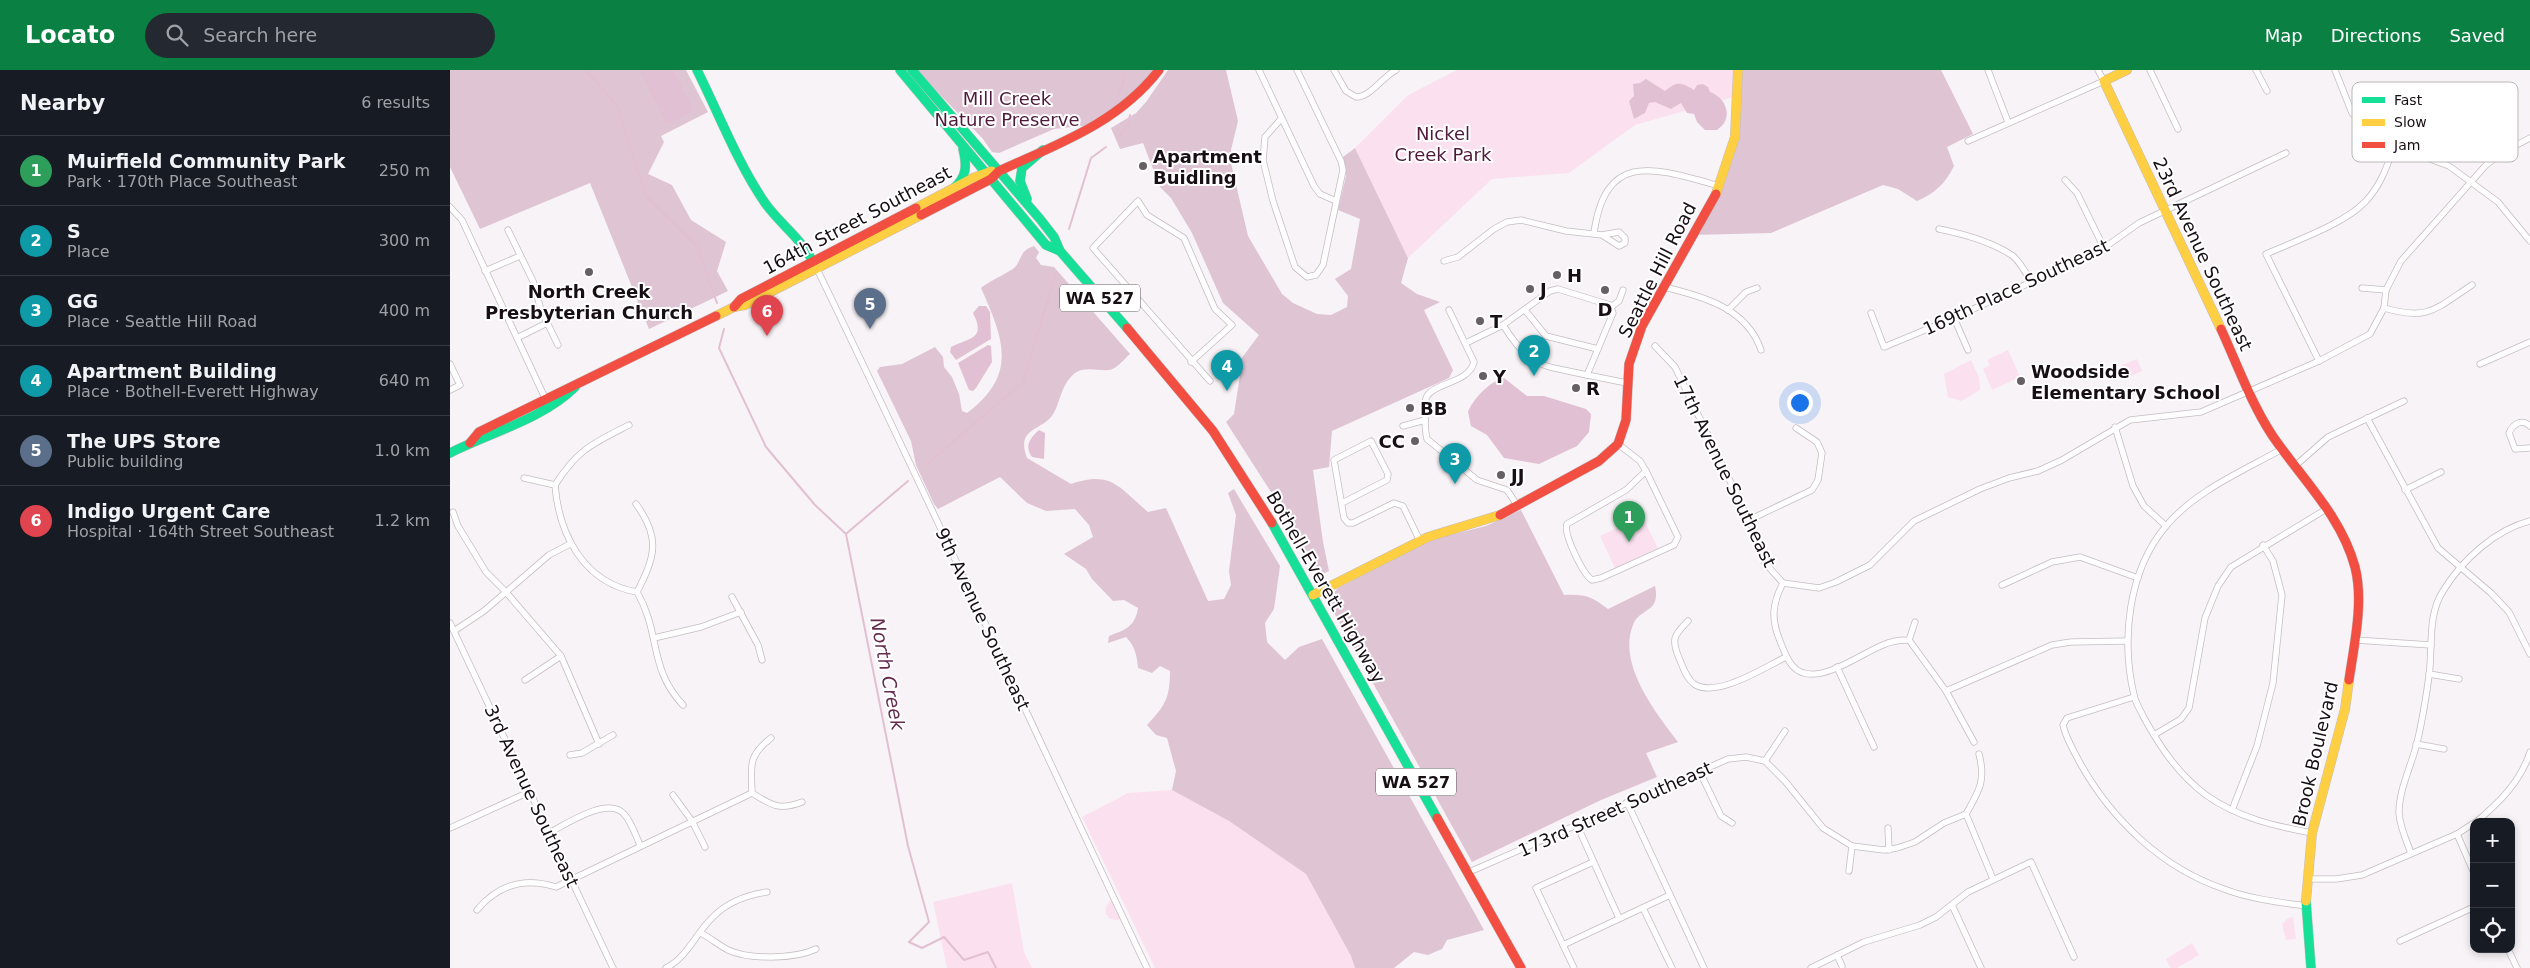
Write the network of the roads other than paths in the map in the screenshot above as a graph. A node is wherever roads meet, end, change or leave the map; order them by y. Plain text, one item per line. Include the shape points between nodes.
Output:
1 (697, 70) edge
2 (900, 70) edge
3 (912, 70) edge
4 (1159, 70) edge
5 (1260, 70) edge
6 (1297, 70) edge
7 (1334, 70) edge
8 (1396, 70) edge
9 (1738, 70) edge
10 (1988, 70) edge
11 (2098, 70) edge
12 (2126, 70) edge
13 (2150, 70) edge
14 (2256, 70) edge
15 (2335, 70) edge
16 (2104, 81) junction
17 (2266, 91) dead end
18 (2352, 113) edge
19 (1281, 118) junction
20 (2008, 122) junction
21 (2178, 129) dead end
22 (2530, 138) edge
23 (1968, 141) dead end
24 (961, 144) junction
25 (2518, 144) edge
26 (1043, 150) junction
27 (2286, 153) dead end
28 (2388, 162) edge
29 (2439, 162) edge
30 (2490, 162) edge
31 (999, 170) junction
32 (988, 176) junction
33 (2066, 180) dead end
34 (2472, 181) junction
35 (1720, 186) junction
36 (954, 188) junction
37 (1336, 201) junction
38 (450, 207) edge
39 (1032, 208) junction
40 (2165, 211) junction
41 (1939, 229) dead end
42 (508, 230) dead end
43 (1594, 233) junction
44 (1602, 235) dead end
45 (2530, 241) edge
46 (2104, 248) junction
47 (1060, 251) junction
48 (520, 256) junction
49 (1444, 261) dead end
50 (815, 266) junction
51 (485, 271) junction
52 (2031, 282) junction
53 (2472, 285) dead end
54 (1664, 287) junction
55 (1757, 288) dead end
56 (2362, 288) dead end
57 (1623, 290) dead end
58 (2386, 290) junction
59 (1612, 307) junction
60 (2384, 308) junction
61 (1449, 310) dead end
62 (1525, 310) junction
63 (1728, 310) junction
64 (1871, 313) dead end
65 (1954, 318) junction
66 (546, 323) junction
67 (1504, 325) junction
68 (517, 338) junction
69 (2530, 342) edge
70 (1466, 343) junction
71 (558, 344) dead end
72 (1655, 346) dead end
73 (1598, 349) junction
74 (1761, 350) dead end
75 (1968, 350) dead end
76 (2319, 361) junction
77 (1191, 362) junction
78 (450, 364) edge
79 (2480, 364) dead end
80 (1587, 375) junction
81 (1210, 381) dead end
82 (1627, 382) junction
83 (575, 387) junction
84 (450, 390) edge
85 (2250, 391) junction
86 (545, 398) junction
87 (2404, 401) dead end
88 (2367, 418) junction
89 (1425, 420) junction
90 (629, 425) dead end
91 (1402, 426) dead end
92 (2530, 426) edge
93 (2115, 427) junction
94 (1796, 428) dead end
95 (470, 443) junction
96 (1618, 444) junction
97 (2530, 448) edge
98 (2282, 449) junction
99 (450, 453) edge
100 (2295, 466) junction
101 (1646, 471) junction
102 (2441, 472) dead end
103 (524, 478) dead end
104 (555, 485) junction
105 (2405, 490) junction
106 (1342, 503) junction
107 (636, 504) dead end
108 (1517, 505) junction
109 (2328, 508) junction
110 (453, 512) dead end
111 (1749, 520) junction
112 (2530, 521) edge
113 (2166, 526) junction
114 (1420, 541) junction
115 (570, 544) junction
116 (2263, 545) junction
117 (2461, 568) junction
118 (2138, 578) junction
119 (1783, 583) junction
120 (2002, 585) dead end
121 (505, 591) junction
122 (637, 592) junction
123 (1313, 595) junction
124 (732, 597) dead end
125 (741, 612) junction
126 (1688, 621) dead end
127 (1915, 622) dead end
128 (450, 623) edge
129 (454, 631) junction
130 (654, 638) junction
131 (1909, 640) junction
132 (2355, 640) junction
133 (2127, 641) junction
134 (2430, 645) junction
135 (2530, 654) edge
136 (560, 656) junction
137 (1786, 657) junction
138 (762, 660) dead end
139 (1837, 667) junction
140 (2429, 674) junction
141 (2459, 679) dead end
142 (525, 680) dead end
143 (1946, 691) junction
144 (2134, 697) junction
145 (683, 705) dead end
146 (1784, 731) dead end
147 (613, 735) dead end
148 (2154, 735) junction
149 (771, 738) dead end
150 (1974, 742) dead end
151 (599, 744) junction
152 (2416, 744) junction
153 (1874, 747) dead end
154 (2444, 749) dead end
155 (2530, 752) edge
156 (1979, 754) dead end
157 (570, 755) dead end
158 (1765, 761) junction
159 (1699, 770) junction
160 (529, 792) junction
161 (752, 793) junction
162 (673, 795) dead end
163 (802, 802) dead end
164 (1628, 802) junction
165 (2232, 810) junction
166 (1966, 814) junction
167 (2480, 818) edge
168 (692, 821) junction
169 (1732, 823) dead end
170 (1577, 825) junction
171 (2470, 826) edge
172 (450, 828) edge
173 (1888, 828) dead end
174 (549, 833) junction
175 (2312, 833) junction
176 (2457, 834) junction
177 (640, 845) junction
178 (1852, 846) junction
179 (704, 847) dead end
180 (1889, 850) junction
181 (2411, 853) junction
182 (1593, 862) junction
183 (2470, 863) edge
184 (1849, 870) dead end
185 (1467, 873) junction
186 (1993, 879) junction
187 (2308, 879) junction
188 (572, 880) junction
189 (767, 892) dead end
190 (1670, 895) junction
191 (1952, 905) junction
192 (2306, 906) junction
193 (1643, 908) junction
194 (2472, 908) edge
195 (477, 910) dead end
196 (1620, 918) junction
197 (701, 933) junction
198 (2400, 941) dead end
199 (1563, 945) junction
200 (816, 949) dead end
201 (2510, 953) edge
202 (1837, 955) junction
203 (2074, 957) dead end
204 (1842, 966) dead end
205 (613, 968) edge
206 (666, 968) edge
207 (1147, 968) edge
208 (1521, 968) edge
209 (1574, 968) edge
210 (1672, 968) edge
211 (1704, 968) edge
212 (1811, 968) edge
213 (1982, 968) edge
214 (2311, 968) edge
215 (2517, 968) edge

1 - 50 main road via 765,203 801,239
2 - 24 main road, Bothell-Everett Highway / WA 527
3 - 31 main road, Bothell-Everett Highway / WA 527
4 - 26 main road via 1140,94 1118,112
5 - 19 street
6 - 37 street via 1341,161 1343,170
7 - 8 street via 1350,95 1361,97
9 - 35 main road, Seattle Hill Road via 1735,137
10 - 20 street
11 - 16 street, 23rd Avenue Southeast
12 - 16 main road
13 - 21 street
14 - 17 street
15 - 18 street
16 - 20 street
16 - 40 main road, 23rd Avenue Southeast
19 - 37 street via 1314,186 1320,194
19 - 37 street via 1265,137 1262,151 1273,201 1295,267 1307,277 1316,275 1321,269
20 - 23 street
22 - 25 street
24 - 32 main road, Bothell-Everett Highway / WA 527
24 - 36 main road via 967,169 964,178
26 - 31 main road
26 - 39 main road via 1026,163 1020,176
27 - 40 street, 169th Place Southeast
28 - 76 street via 2378,187 2350,215 2266,254
29 - 34 street
30 - 34 street
31 - 32 main road
31 - 39 main road, Bothell-Everett Highway / WA 527
32 - 36 main road, 164th Street Southeast
32 - 47 main road, Bothell-Everett Highway / WA 527 via 1046,245
32 - 50 main road, 164th Street Southeast
33 - 46 street via 2077,193
34 - 45 street via 2498,202
34 - 58 street via 2401,261
35 - 43 street via 1665,171 1631,173 1619,178 1602,197
35 - 54 main road, Seattle Hill Road
36 - 50 main road, 164th Street Southeast
38 - 51 street via 462,220
39 - 47 main road, Bothell-Everett Highway / WA 527 via 1054,236
40 - 46 street, 169th Place Southeast via 2139,223
40 - 85 main road, 23rd Avenue Southeast
41 - 52 street via 1974,236 2013,256
42 - 48 street
43 - 44 street
43 - 49 street via 1566,231 1521,220 1507,222 1494,228 1458,257
46 - 52 street, 169th Place Southeast
47 - 123 main road, Bothell-Everett Highway / WA 527 via 1213,431 1260,502
48 - 51 street
48 - 66 street via 533,281
50 - 83 main road, 164th Street Southeast via 745,305 734,307
50 - 207 street, 9th Avenue Southeast via 1000,651 1049,764
51 - 68 street
52 - 65 street, 169th Place Southeast
53 - 60 street via 2436,309 2416,315
54 - 63 street via 1708,298
54 - 82 main road, Seattle Hill Road via 1642,326 1629,364
55 - 63 street via 1746,292
56 - 58 street
57 - 59 street via 1619,301
58 - 60 street
59 - 62 street via 1605,302 1555,289
59 - 73 street via 1613,312
60 - 76 street via 2370,334
61 - 70 street
62 - 67 street
62 - 73 street via 1546,336
63 - 74 street via 1756,336
64 - 65 street, 169th Place Southeast via 1884,347
65 - 75 street
66 - 68 street
66 - 71 street
67 - 70 street
67 - 80 street via 1520,350 1531,360
68 - 86 street
69 - 79 street
70 - 89 street via 1473,366 1457,380 1427,396
72 - 111 street, 17th Avenue Southeast via 1675,367
73 - 80 street
76 - 85 street
77 - 77 street via 1093,248 1138,201 1147,215 1184,238 1215,310 1232,325
77 - 81 street
78 - 84 street via 460,385
80 - 82 street
82 - 96 main road, Seattle Hill Road via 1626,420
83 - 86 main road, 164th Street Southeast
83 - 95 main road, 164th Street Southeast via 564,398 485,439
85 - 93 street via 2201,412 2146,417
85 - 98 main road, 23rd Avenue Southeast
86 - 95 main road, 164th Street Southeast via 479,432
87 - 88 street
88 - 100 street via 2328,437
88 - 105 street
89 - 91 street
89 - 108 street via 1430,444 1477,480 1507,490
90 - 104 street via 589,446 570,462
92 - 97 street via 2518,423 2509,433 2515,449
93 - 113 street via 2133,486 2144,506
93 - 119 street via 2038,472 1980,489 1914,521 1870,565 1836,582 1819,588
94 - 111 street via 1817,442 1822,453 1818,480 1812,490
95 - 99 main road, 164th Street Southeast
96 - 101 street via 1640,461
96 - 108 main road, Seattle Hill Road via 1599,461
98 - 100 main road, Brook Boulevard
98 - 113 street via 2216,486
100 - 109 main road, Brook Boulevard
101 - 101 street via 1626,490 1574,518 1565,527 1585,574 1592,580 1677,542 1678,533
102 - 105 street
103 - 104 street
104 - 115 street via 556,509
105 - 117 street via 2438,548
106 - 106 street via 1334,460 1371,441 1388,474 1387,480
106 - 114 street via 1348,523 1394,503 1402,506
107 - 122 street via 650,526 654,546 650,566
108 - 114 main road, Seattle Hill Road via 1496,517
109 - 116 street
109 - 132 main road, Brook Boulevard via 2339,526 2355,568 2358,591
110 - 121 street via 486,572
111 - 119 street, 17th Avenue Southeast via 1766,563
112 - 117 street via 2492,538
113 - 118 street
114 - 123 main road, Seattle Hill Road
115 - 121 street via 549,554
115 - 122 street via 602,579 620,589
116 - 148 street via 2231,567 2218,586 2205,618 2189,708 2181,719
116 - 165 street via 2273,561 2282,595 2273,683 2258,746
117 - 134 street via 2443,591 2434,612
117 - 135 street via 2509,612
118 - 120 street via 2080,557 2052,562
118 - 133 street
119 - 137 street, 17th Avenue Southeast via 1776,596 1772,616
121 - 129 street via 484,611
121 - 136 street
122 - 130 street via 648,610
123 - 185 main road, Bothell-Everett Highway / WA 527
124 - 125 street
125 - 130 street via 701,627
125 - 138 street
126 - 137 street via 1676,634 1673,645 1687,676 1701,688 1721,688
127 - 131 street
128 - 129 street, 3rd Avenue Southeast
129 - 160 street, 3rd Avenue Southeast
130 - 145 street via 662,676
131 - 139 street via 1883,645
131 - 143 street
132 - 134 street
132 - 175 main road, Brook Boulevard via 2345,709
133 - 143 street via 2052,645
133 - 144 street
134 - 140 street
136 - 142 street
136 - 151 street
137 - 139 street via 1803,673 1812,674
139 - 153 street
140 - 141 street
140 - 152 street
143 - 150 street
144 - 148 street
144 - 192 street via 2067,718 2062,725 2090,782 2110,809 2164,859 2198,879 2252,898
146 - 158 street
147 - 151 street
148 - 165 street via 2170,761 2189,780 2207,796
149 - 161 street via 756,749 750,764
151 - 157 street
152 - 154 street
152 - 181 street via 2402,789 2399,812 2400,825
155 - 167 street via 2527,762 2504,796
156 - 166 street via 1984,772 1980,790
158 - 159 street, 173rd Street Southeast via 1746,757 1728,759
158 - 178 street via 1823,828
159 - 164 street, 173rd Street Southeast
159 - 169 street via 1721,816
160 - 172 street
160 - 174 street, 3rd Avenue Southeast
161 - 163 street via 787,808
161 - 168 street
162 - 168 street
164 - 170 street, 173rd Street Southeast
164 - 190 street
165 - 175 street via 2273,826
166 - 180 street via 1944,823 1915,842
166 - 186 street
168 - 177 street
168 - 179 street
170 - 182 street
170 - 185 street, 173rd Street Southeast
171 - 176 street
173 - 180 street
174 - 177 street via 599,809 611,807 624,814
174 - 188 street, 3rd Avenue Southeast
175 - 187 main road, Brook Boulevard
176 - 181 street
176 - 183 street
177 - 188 street
178 - 180 street
178 - 184 street
181 - 187 street via 2362,875
182 - 196 street
182 - 199 street via 1536,888
185 - 208 main road, Bothell-Everett Highway / WA 527
186 - 191 street
186 - 203 street via 2030,862
187 - 192 main road, Brook Boulevard
188 - 195 street via 556,886 538,881 522,882 488,897
188 - 205 street, 3rd Avenue Southeast
189 - 197 street via 750,894 732,902 713,916
190 - 193 street
190 - 211 street
191 - 202 street via 1920,925 1883,934
191 - 213 street
192 - 214 main road, Brook Boulevard
193 - 196 street
193 - 210 street
194 - 198 street
196 - 199 street
197 - 200 street via 742,955 805,954
197 - 206 street
199 - 209 street
201 - 215 street
202 - 204 street
202 - 212 street

